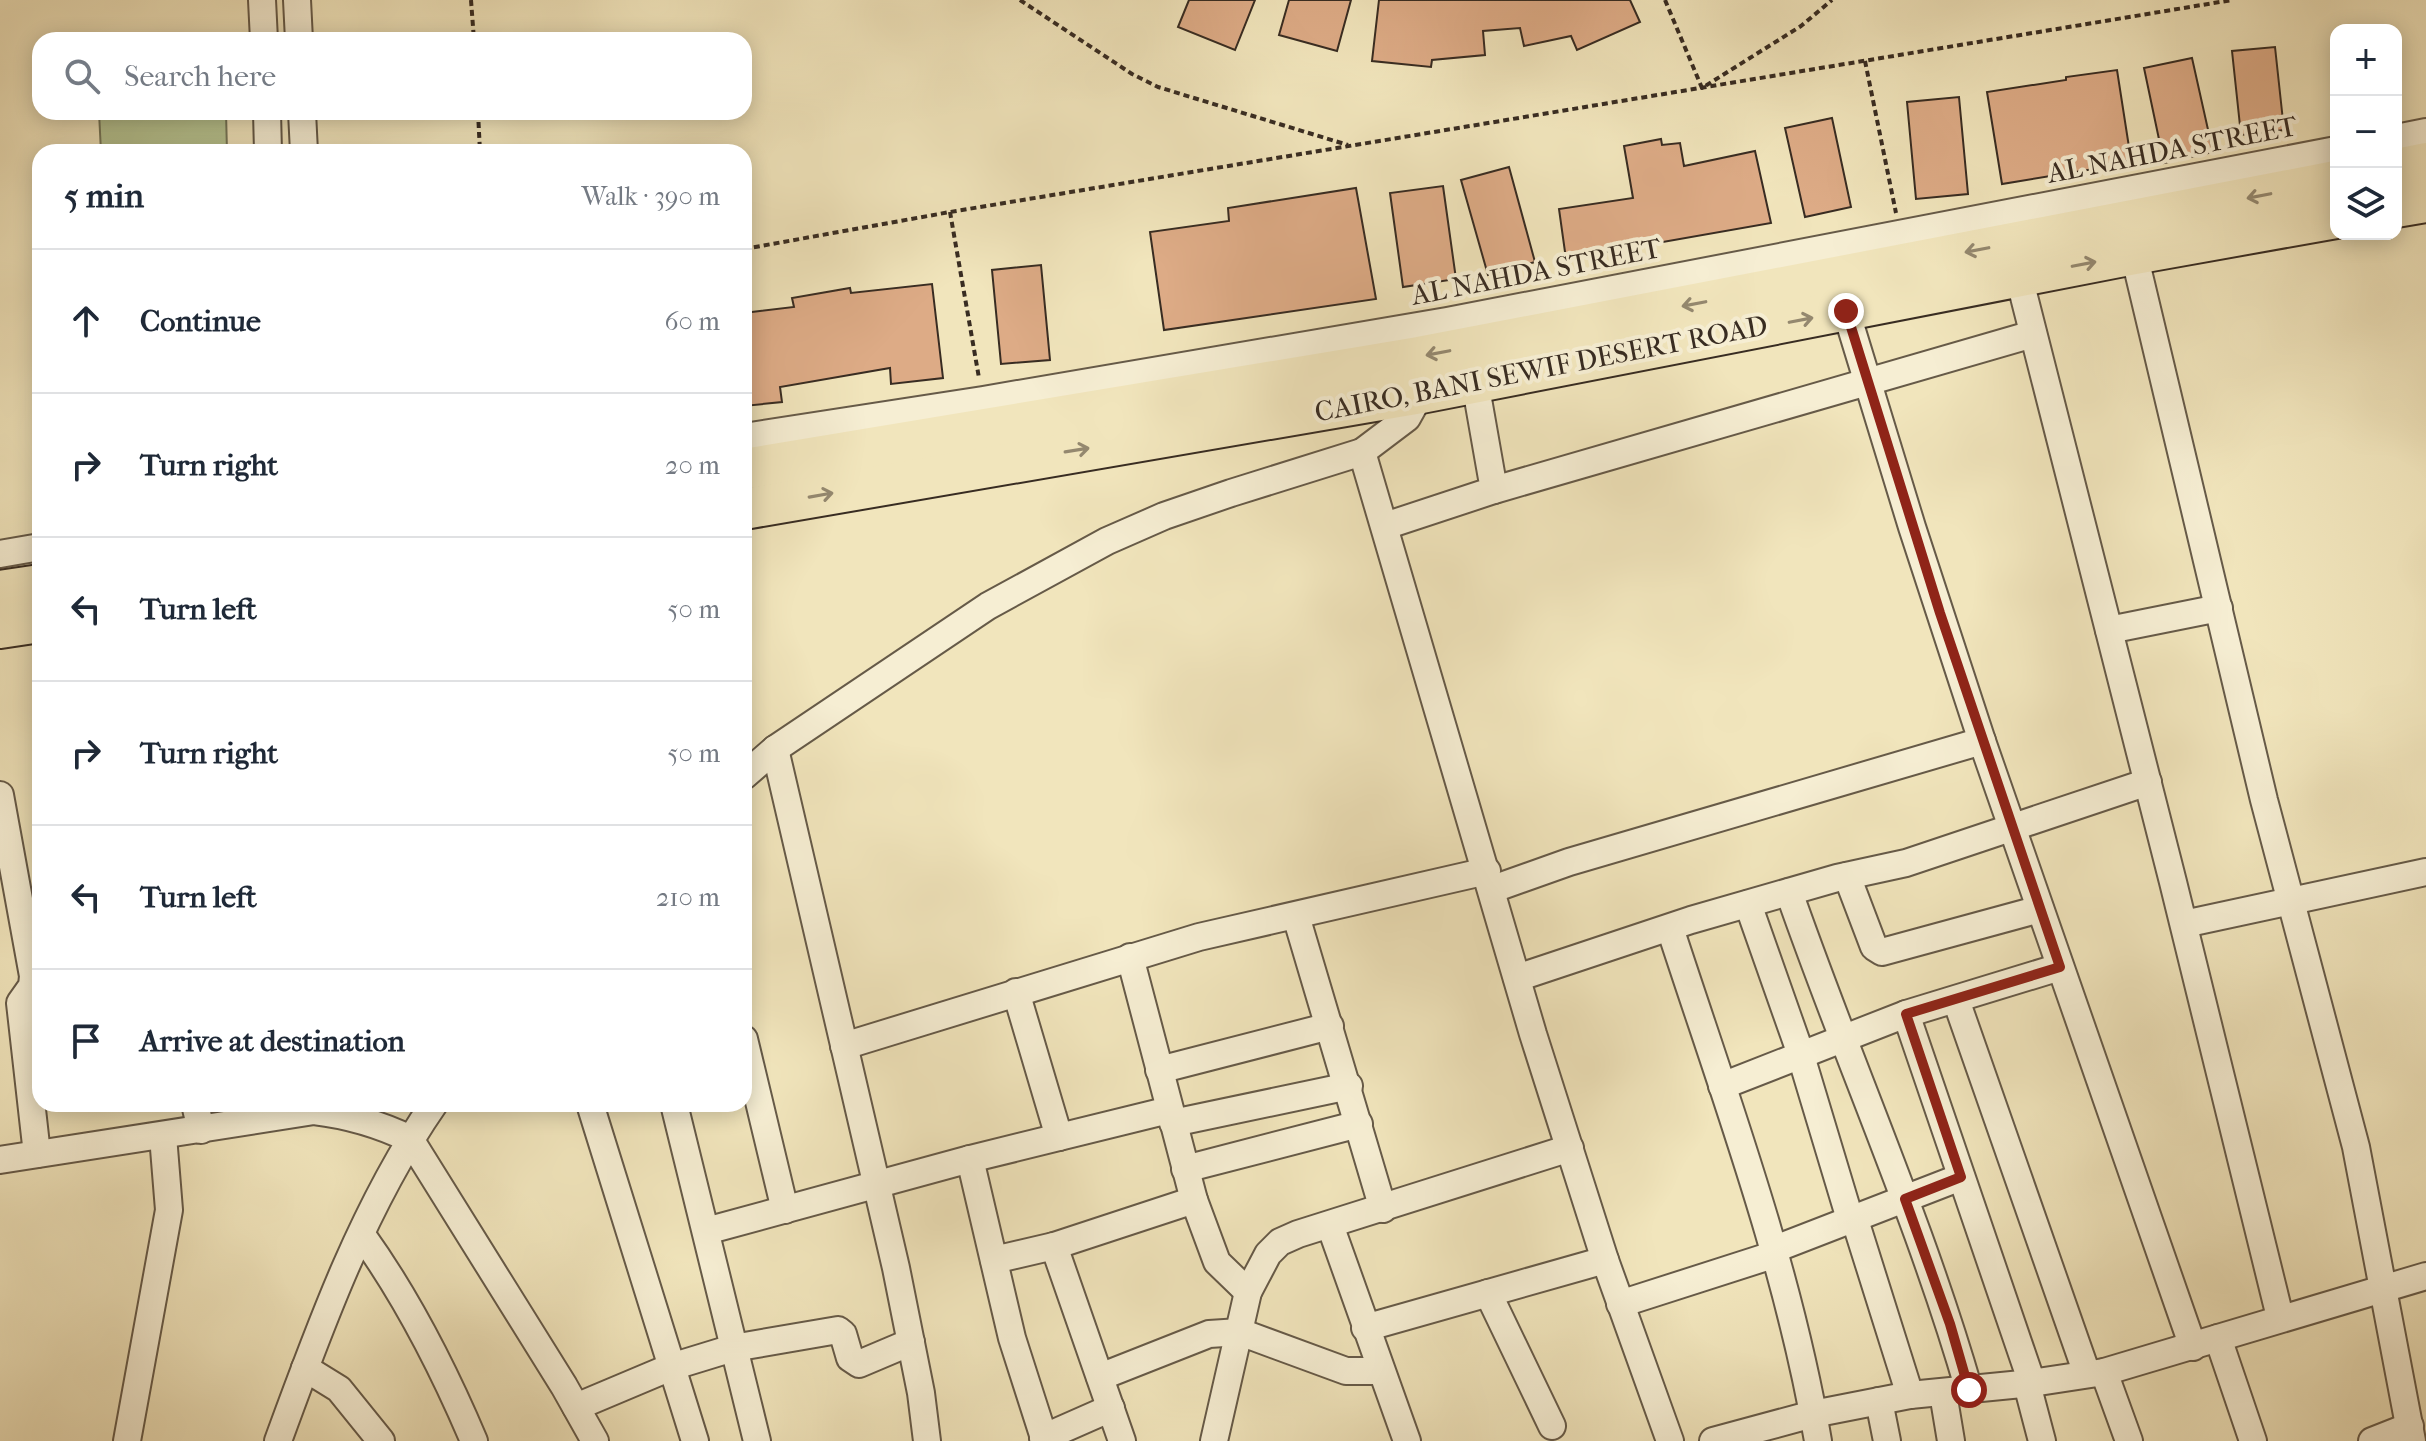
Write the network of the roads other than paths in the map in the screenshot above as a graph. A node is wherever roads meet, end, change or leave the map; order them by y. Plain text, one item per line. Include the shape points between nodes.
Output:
1 (262, 0) edge
2 (297, 0) edge
3 (264, 32) edge
4 (299, 32) edge
5 (267, 120) edge
6 (302, 120) edge
7 (2426, 132) edge
8 (2402, 137) edge
9 (268, 144) edge
10 (304, 144) edge
11 (2330, 151) edge
12 (2426, 163) edge
13 (2401, 168) edge
14 (2330, 182) edge
15 (2426, 202) edge
16 (2402, 206) edge
17 (2330, 219) edge
18 (2134, 254) junction
19 (2019, 277) junction
20 (1846, 311) junction
21 (2033, 334) junction
22 (1868, 381) junction
23 (1475, 382) junction
24 (1421, 393) junction
25 (752, 436) edge
26 (1362, 452) junction
27 (752, 468) edge
28 (1494, 490) junction
29 (752, 508) edge
30 (1385, 526) junction
31 (32, 548) edge
32 (0, 554) edge
33 (32, 586) edge
34 (0, 591) edge
35 (2219, 608) junction
36 (32, 623) edge
37 (0, 628) edge
38 (2109, 630) junction
39 (1982, 741) junction
40 (775, 749) junction
41 (752, 769) edge
42 (2148, 782) junction
43 (0, 795) edge
44 (2012, 829) junction
45 (2426, 872) edge
46 (1847, 876) junction
47 (1490, 880) junction
48 (1789, 892) junction
49 (2292, 899) junction
50 (1748, 904) junction
51 (2040, 909) junction
52 (1296, 916) junction
53 (2184, 924) junction
54 (1670, 928) junction
55 (1130, 957) junction
56 (2060, 967) junction
57 (32, 971) edge
58 (1517, 978) junction
59 (32, 986) edge
60 (1016, 992) junction
61 (1956, 1000) junction
62 (1906, 1014) junction
63 (1330, 1026) junction
64 (1842, 1039) junction
65 (844, 1046) junction
66 (1800, 1054) junction
67 (1159, 1070) junction
68 (752, 1072) edge
69 (1349, 1086) junction
70 (1722, 1086) junction
71 (32, 1110) edge
72 (32, 1112) edge
73 (197, 1112) edge
74 (291, 1112) edge
75 (331, 1112) edge
76 (429, 1112) edge
77 (592, 1112) edge
78 (676, 1112) edge
79 (1171, 1117) junction
80 (1359, 1124) junction
81 (201, 1130) junction
82 (163, 1136) junction
83 (1059, 1137) junction
84 (410, 1139) junction
85 (1570, 1148) junction
86 (37, 1154) junction
87 (970, 1159) junction
88 (0, 1160) edge
89 (1185, 1169) junction
90 (1961, 1177) junction
91 (877, 1186) junction
92 (1905, 1199) junction
93 (1194, 1200) junction
94 (1383, 1209) junction
95 (785, 1210) junction
96 (1852, 1218) junction
97 (1330, 1225) junction
98 (706, 1231) junction
99 (362, 1235) junction
100 (1054, 1246) junction
101 (1776, 1252) junction
102 (994, 1260) junction
103 (1605, 1260) junction
104 (2426, 1276) edge
105 (2382, 1287) junction
106 (1248, 1292) junction
107 (1488, 1293) junction
108 (1620, 1304) junction
109 (2280, 1317) junction
110 (1365, 1328) junction
111 (1240, 1332) junction
112 (2218, 1338) junction
113 (911, 1342) junction
114 (2193, 1347) junction
115 (733, 1348) junction
116 (671, 1367) junction
117 (305, 1368) junction
118 (1381, 1371) junction
119 (2096, 1373) junction
120 (1100, 1377) junction
121 (2029, 1384) junction
122 (1969, 1390) junction
123 (1943, 1393) junction
124 (1910, 1395) junction
125 (1879, 1401) junction
126 (576, 1407) junction
127 (1111, 1408) junction
128 (1813, 1414) junction
129 (2414, 1424) edge
130 (1552, 1426) dead end
131 (1208, 1438) edge
132 (1044, 1440) edge
133 (127, 1441) edge
134 (278, 1441) edge
135 (381, 1441) edge
136 (474, 1441) edge
137 (595, 1441) edge
138 (695, 1441) edge
139 (757, 1441) edge
140 (927, 1441) edge
141 (1122, 1441) edge
142 (1407, 1441) edge
143 (1670, 1441) edge
144 (1713, 1441) edge
145 (1818, 1441) edge
146 (1887, 1441) edge
147 (1951, 1441) edge
148 (2042, 1441) edge
149 (2129, 1441) edge
150 (2253, 1441) edge
151 (2372, 1441) edge

1 - 3 street
2 - 4 street
5 - 9 street
6 - 10 street
7 - 8 street
11 - 25 street, AL NAHDA STREET via 1432,323
12 - 13 main road
14 -> 27 main road, CAIRO, BANI SEWIF DESERT ROAD via 1419,357
15 - 16 main road
17 - 18 main road, CAIRO, BANI SEWIF DESERT ROAD
19 -> 18 main road, CAIRO, BANI SEWIF DESERT ROAD
18 - 35 street
19 - 20 main road, CAIRO, BANI SEWIF DESERT ROAD
19 - 21 street
20 - 22 street
23 -> 20 main road, CAIRO, BANI SEWIF DESERT ROAD
21 - 22 street
21 - 38 street
22 - 28 street
22 - 39 street
23 - 24 main road, CAIRO, BANI SEWIF DESERT ROAD
23 - 28 street
24 - 26 street via 1407,418
29 -> 24 main road, CAIRO, BANI SEWIF DESERT ROAD
26 - 30 street
26 - 40 street via 1231,493 1107,541 988,606
28 - 30 street
30 - 47 street
31 - 32 street
33 - 34 main road
35 - 38 street
35 - 49 street
36 - 37 main road
38 - 42 street
39 - 44 street
39 - 47 street via 1569,862
40 - 41 street
40 - 65 street
42 - 44 street
42 - 53 street
43 - 57 street
44 - 46 street
44 - 51 street
45 - 49 street
46 - 48 street
46 - 51 street via 1874,947 1882,952
47 - 52 street
47 - 58 street
48 - 50 street
48 - 64 street
49 - 53 street
49 - 105 street via 2356,1147
50 - 54 street
50 - 66 street
51 - 56 street
52 - 55 street
52 - 63 street
53 - 109 street
54 - 58 street
54 - 70 street
55 - 60 street
55 - 67 street
56 - 61 street
56 - 114 street
58 - 85 street
59 - 71 street via 20,1003
60 - 65 street
60 - 83 street
61 - 62 street
61 - 119 street via 2030,1219
62 - 64 street
62 - 90 street
63 - 67 street
63 - 69 street
64 - 66 street
64 - 92 street
65 - 91 street
66 - 70 street
66 - 96 street
67 - 79 street
68 - 95 street
69 - 79 street
69 - 80 street
70 - 101 street
72 - 86 street
73 - 81 street
74 - 81 street
75 - 84 street
76 - 84 street
77 - 116 street
78 - 98 street
79 - 83 street
79 - 89 street
80 - 89 street
80 - 94 street
81 - 82 street
82 - 86 street
82 - 133 street via 169,1210
83 - 87 street
84 - 99 street
84 - 126 street
85 - 94 street
85 - 103 street
86 - 88 street
87 - 91 street
87 - 102 street
89 - 93 street
90 - 92 street
90 - 121 street
91 - 95 street
91 - 113 street
92 - 96 street
92 - 122 street
93 - 100 street
93 - 106 street via 1217,1262
94 - 97 street
95 - 98 street
96 - 101 street
96 - 124 street
97 - 106 street via 1280,1242
97 - 110 street
98 - 115 street
99 - 117 street
99 - 136 street via 425,1336
100 - 102 street
100 - 120 street
101 - 108 street
101 - 128 street
102 - 132 street
103 - 107 street
103 - 108 street
104 - 105 street
105 - 109 street
105 - 129 street
106 - 111 street
107 - 110 street
107 - 130 street
108 - 143 street
109 - 112 street
110 - 118 street
111 - 118 street via 1346,1371
111 - 120 street via 1209,1334
111 - 131 street
112 - 114 street
112 - 150 street
113 - 115 street via 859,1364 852,1361 838,1330
113 - 140 street
114 - 119 street
115 - 116 street
115 - 139 street
116 - 126 street
116 - 138 street
117 - 134 street
117 - 135 street via 339,1389
118 - 142 street
119 - 121 street
119 - 149 street
120 - 127 street
121 - 122 street
121 - 148 street
122 - 123 street
123 - 124 street
123 - 147 street
124 - 125 street
125 - 128 street
125 - 146 street
126 - 137 street
127 - 132 street
127 - 141 street
128 - 144 street
128 - 145 street
129 - 151 street

